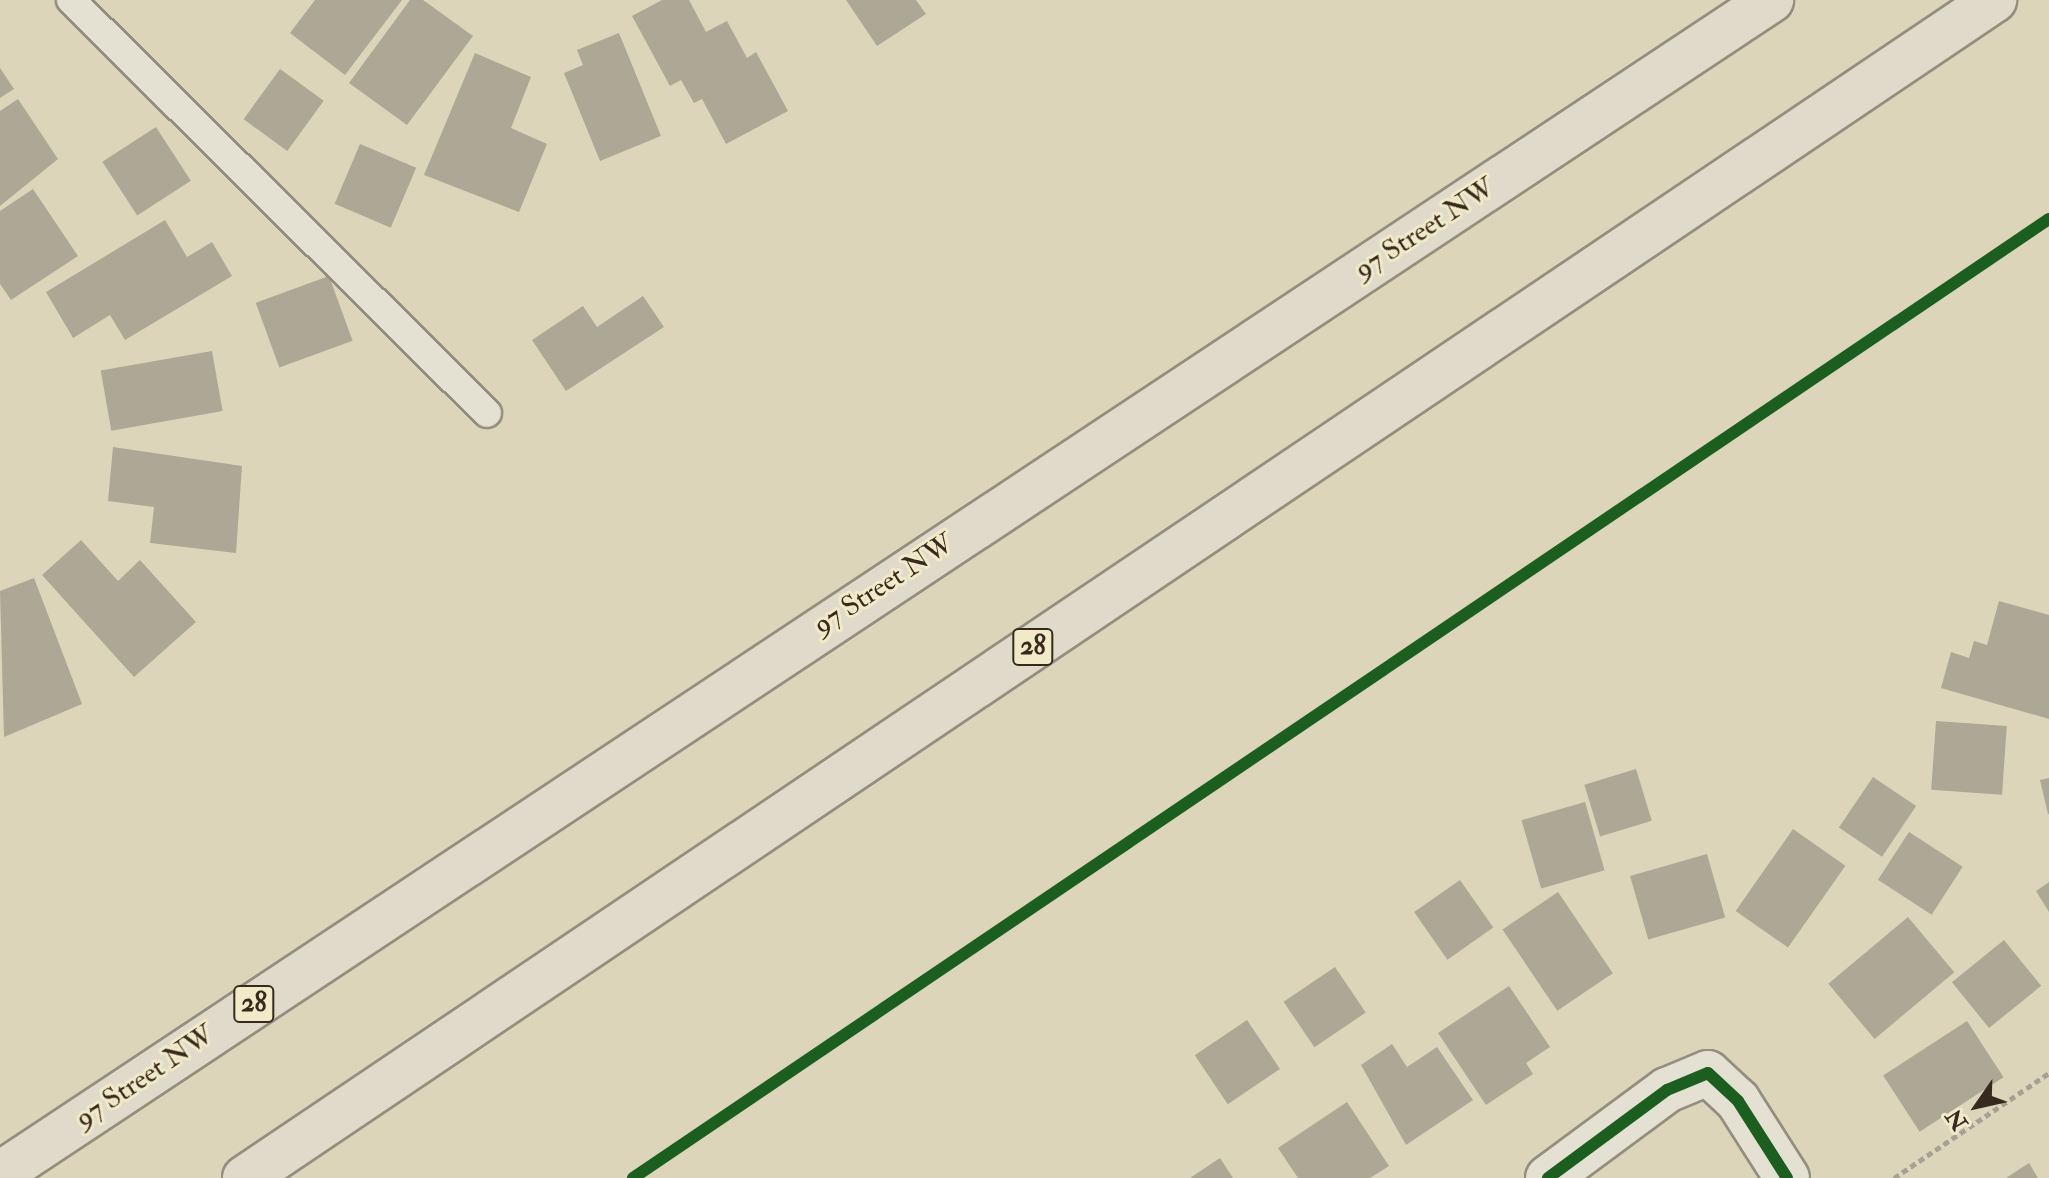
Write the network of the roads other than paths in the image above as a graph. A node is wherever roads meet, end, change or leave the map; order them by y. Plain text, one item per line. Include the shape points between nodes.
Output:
1 (71, 0) edge
2 (1771, 0) edge
3 (1994, 0) edge
4 (487, 413) dead end
5 (0, 1174) edge
6 (245, 1178) edge
7 (1548, 1178) edge
8 (1787, 1178) edge

1 - 4 lane
2 - 5 main road, 97 Street NW / 28
3 - 6 main road, 28
7 - 8 street via 1667,1090 1708,1073 1738,1101

